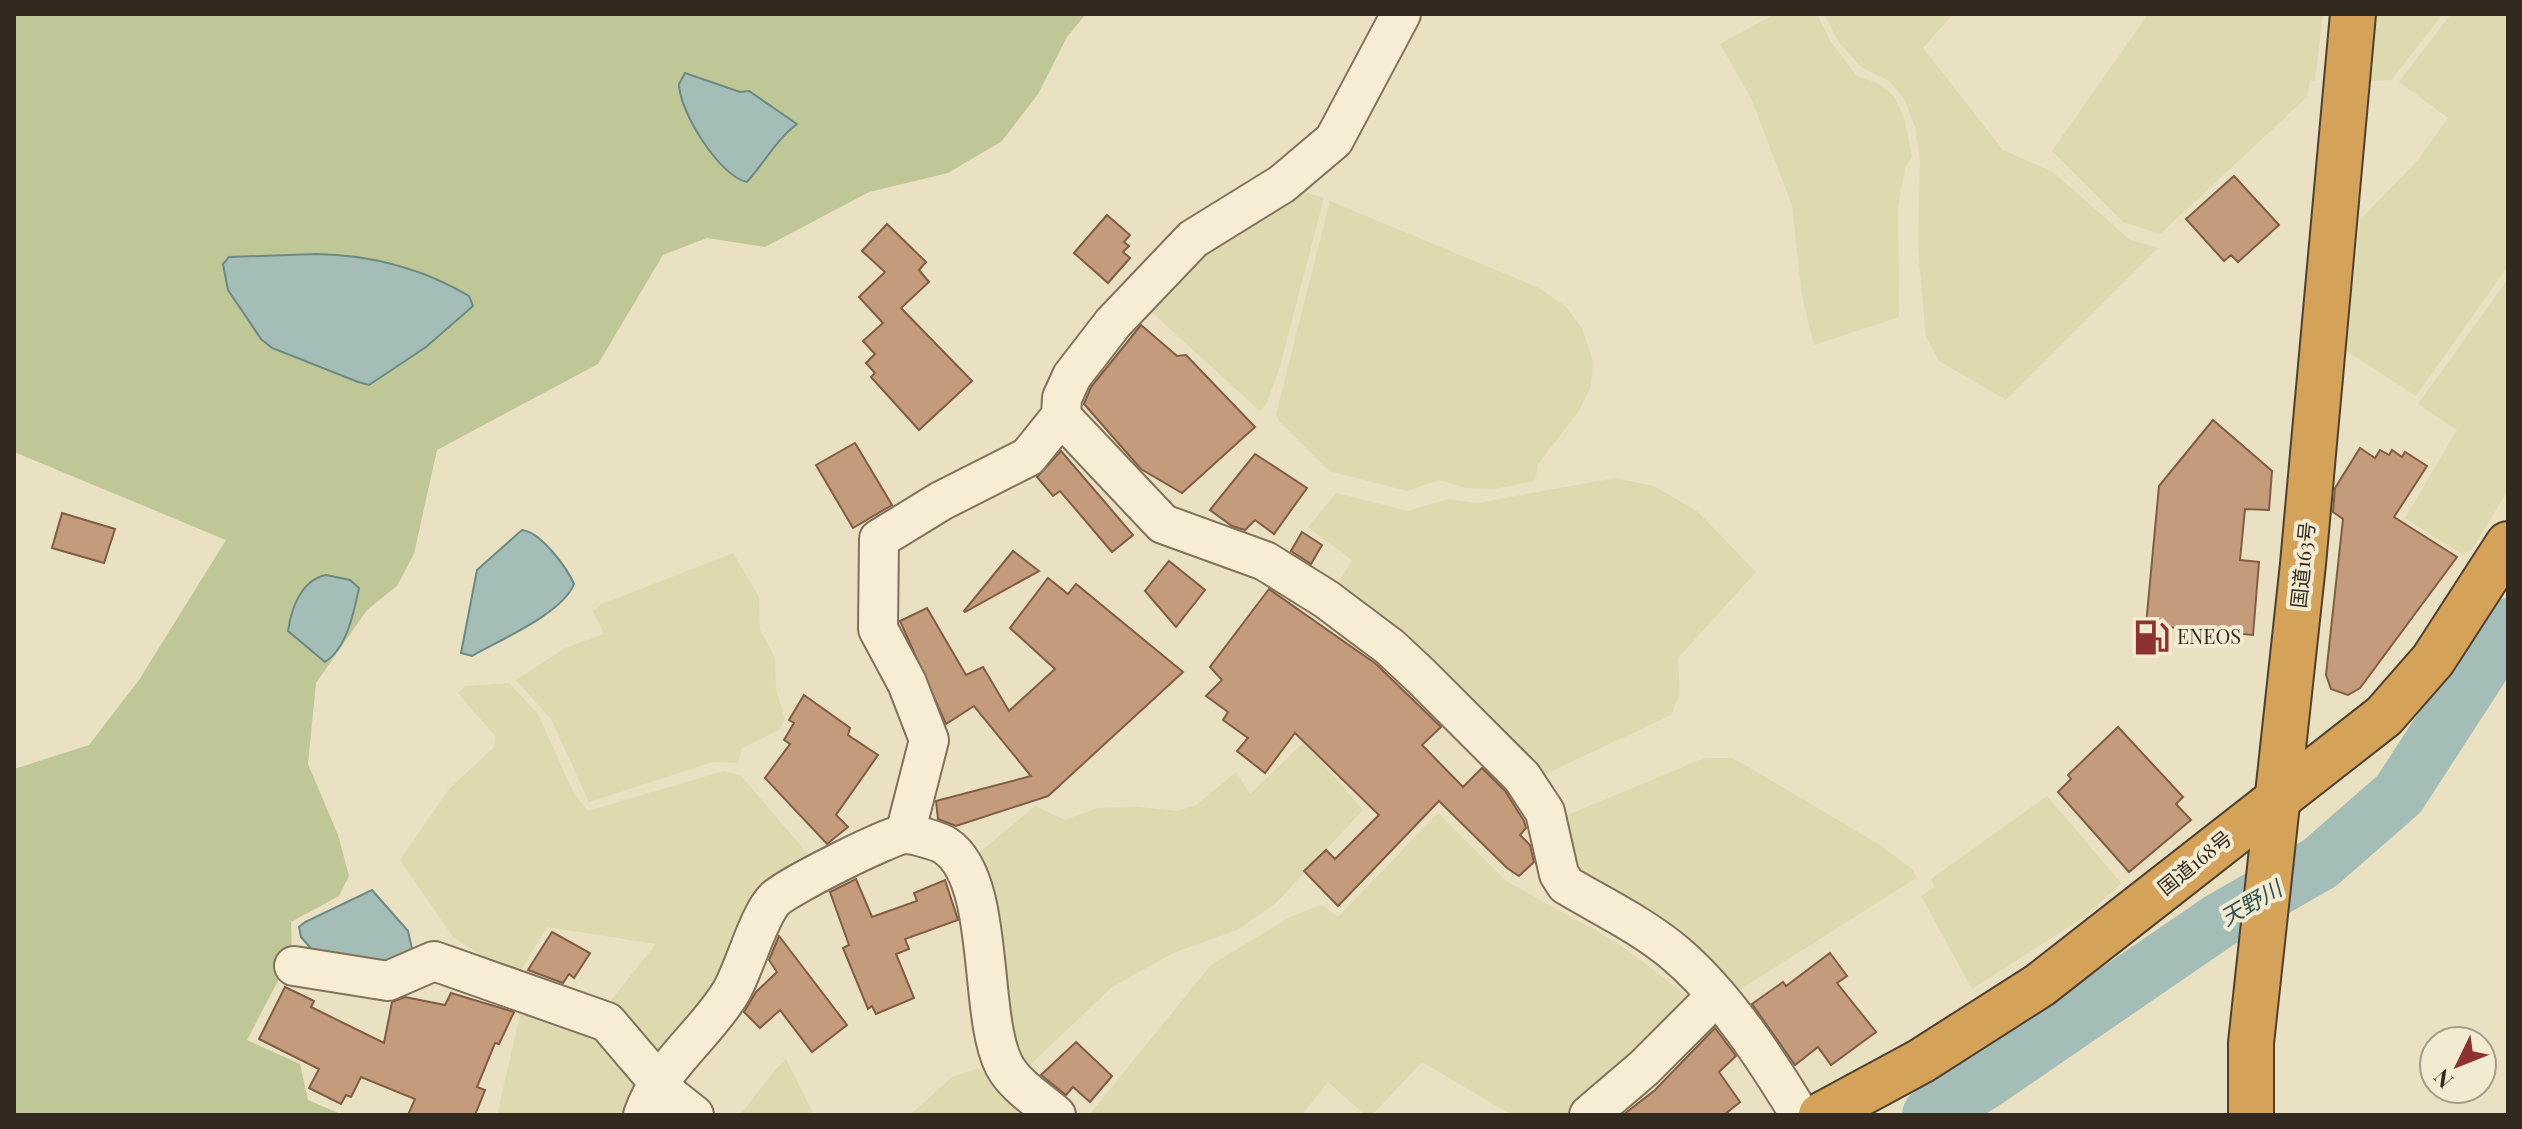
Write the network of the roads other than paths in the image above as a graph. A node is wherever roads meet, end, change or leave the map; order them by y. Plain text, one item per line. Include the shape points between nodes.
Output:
1 (1401, 14) edge
2 (2353, 14) edge
3 (1061, 416) junction
4 (2508, 544) edge
5 (2279, 800) junction
6 (905, 834) junction
7 (294, 966) dead end
8 (1716, 996) junction
9 (651, 1099) edge
10 (694, 1115) edge
11 (1056, 1115) edge
12 (1589, 1115) edge
13 (1800, 1115) edge
14 (1821, 1115) edge
15 (2251, 1115) edge

1 - 3 street via 1334,140 1282,184 1193,239 1113,323 1072,376
2 - 5 highway, 国道163号
3 - 6 street via 1028,457 879,539 878,629 929,740
3 - 8 street via 1163,524 1265,561 1390,647 1522,777 1545,812 1566,885 1667,948
4 - 5 highway, 国道168号 via 2433,660 2384,716
5 - 14 highway, 国道168号 via 2040,985 1921,1061
5 - 15 highway, 国道163号 via 2251,1043
6 - 9 street via 815,874 773,900 731,992
6 - 11 street via 946,846 966,872 983,932 993,1031 1002,1062 1011,1077
7 - 9 street via 388,981 434,961 607,1022
8 - 12 street
8 - 13 street
9 - 10 street

